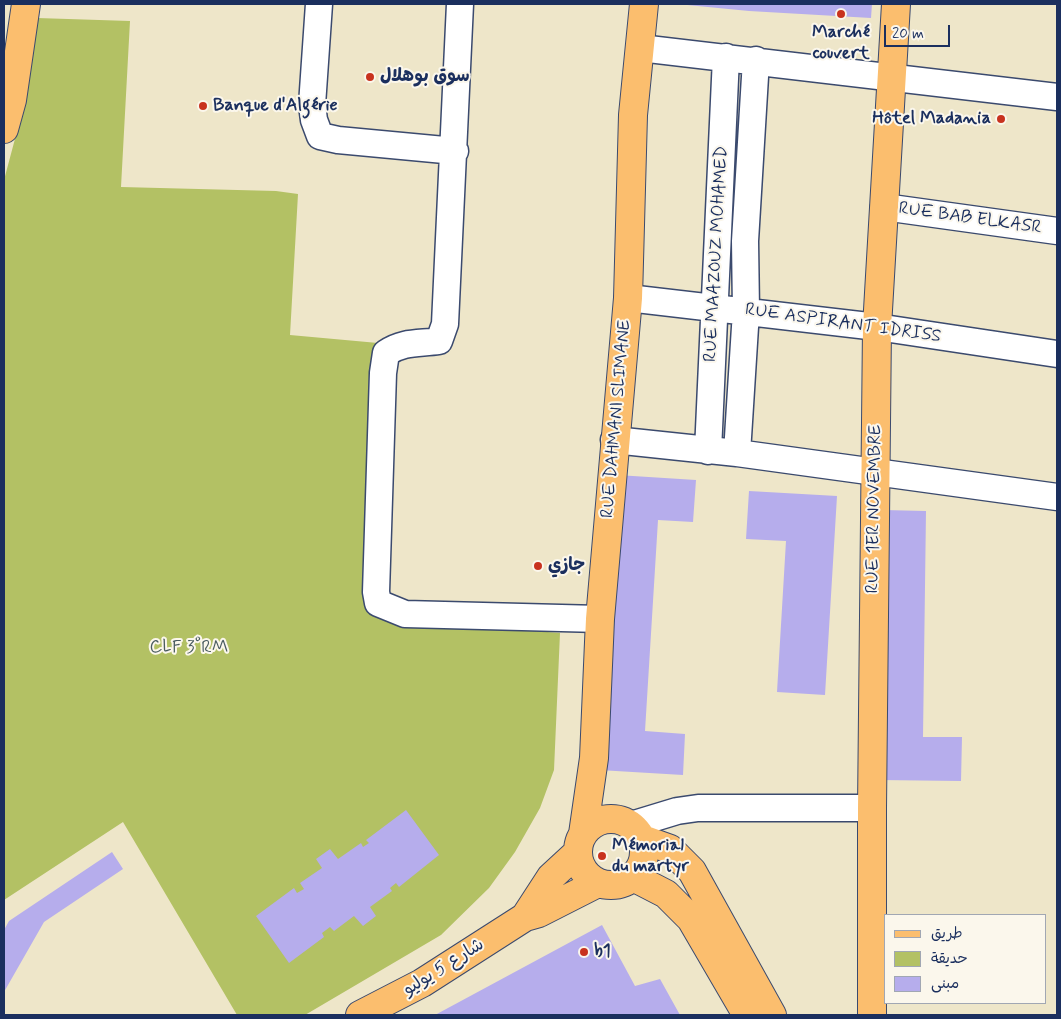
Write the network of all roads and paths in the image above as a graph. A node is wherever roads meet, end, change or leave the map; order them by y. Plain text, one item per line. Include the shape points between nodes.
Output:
1 (26, 4) edge
2 (319, 4) edge
3 (460, 4) edge
4 (644, 4) edge
5 (896, 4) edge
6 (640, 48) junction
7 (726, 57) junction
8 (756, 60) junction
9 (891, 78) junction
10 (8, 97) edge
11 (1057, 97) edge
12 (4, 129) edge
13 (455, 150) junction
14 (884, 207) junction
15 (1057, 231) edge
16 (628, 298) junction
17 (715, 307) junction
18 (746, 311) junction
19 (877, 327) junction
20 (1057, 354) edge
21 (614, 440) junction
22 (708, 451) junction
23 (737, 453) junction
24 (876, 472) junction
25 (1057, 497) edge
26 (600, 619) junction
27 (872, 808) junction
28 (636, 832) junction
29 (580, 843) junction
30 (633, 878) junction
31 (598, 883) junction
32 (525, 917) junction
33 (360, 1015) edge
34 (747, 1015) edge
35 (772, 1015) edge
36 (872, 1015) edge

1 - 10 main road
2 - 13 street via 312,105 320,136
3 - 13 street
4 - 6 main road, RUE DAHMANI SLIMANE
5 - 9 main road, RUE 1ER NOVEMBRE
6 - 7 street
6 - 16 main road, RUE DAHMANI SLIMANE via 633,115
7 - 8 street
7 - 17 street, RUE MAAZOUZ MOHAMED
8 - 9 street
8 - 18 street, RUE MAAZOUZ MOHAMED via 746,241
9 - 11 street
9 - 14 main road, RUE 1ER NOVEMBRE
10 - 12 main road
13 - 26 street via 445,324 439,341 398,345 386,353 378,603 405,614
14 - 15 street, RUE BAB ELKASR
14 - 19 main road, RUE 1ER NOVEMBRE
16 - 17 street, RUE ASPIRANT IDRISS
16 - 21 main road, RUE DAHMANI SLIMANE
17 - 18 street, RUE ASPIRANT IDRISS
17 - 22 street, RUE MAAZOUZ MOHAMED
18 - 19 street, RUE ASPIRANT IDRISS
18 - 23 street, RUE MAAZOUZ MOHAMED
19 - 20 street, RUE ASPIRANT IDRISS
19 - 24 main road, RUE 1ER NOVEMBRE
21 - 22 street
21 - 26 main road, RUE DAHMANI SLIMANE
22 - 23 street
23 - 24 street
24 - 25 street
24 - 27 main road, RUE 1ER NOVEMBRE
26 - 29 main road, RUE DAHMANI SLIMANE via 594,758
27 - 28 street via 698,808 677,811
27 - 36 main road, RUE 1ER NOVEMBRE
28 - 29 main road via 614,818 605,819 596,822
28 - 30 main road via 644,857
28 - 35 main road via 670,849 692,871
29 - 31 main road via 583,871
29 - 32 main road, شارع 5 يوليو via 551,877
30 - 31 main road via 616,885
30 - 34 main road via 666,894 692,919
31 - 32 main road, شارع 5 يوليو
32 - 33 main road, شارع 5 يوليو via 422,983

